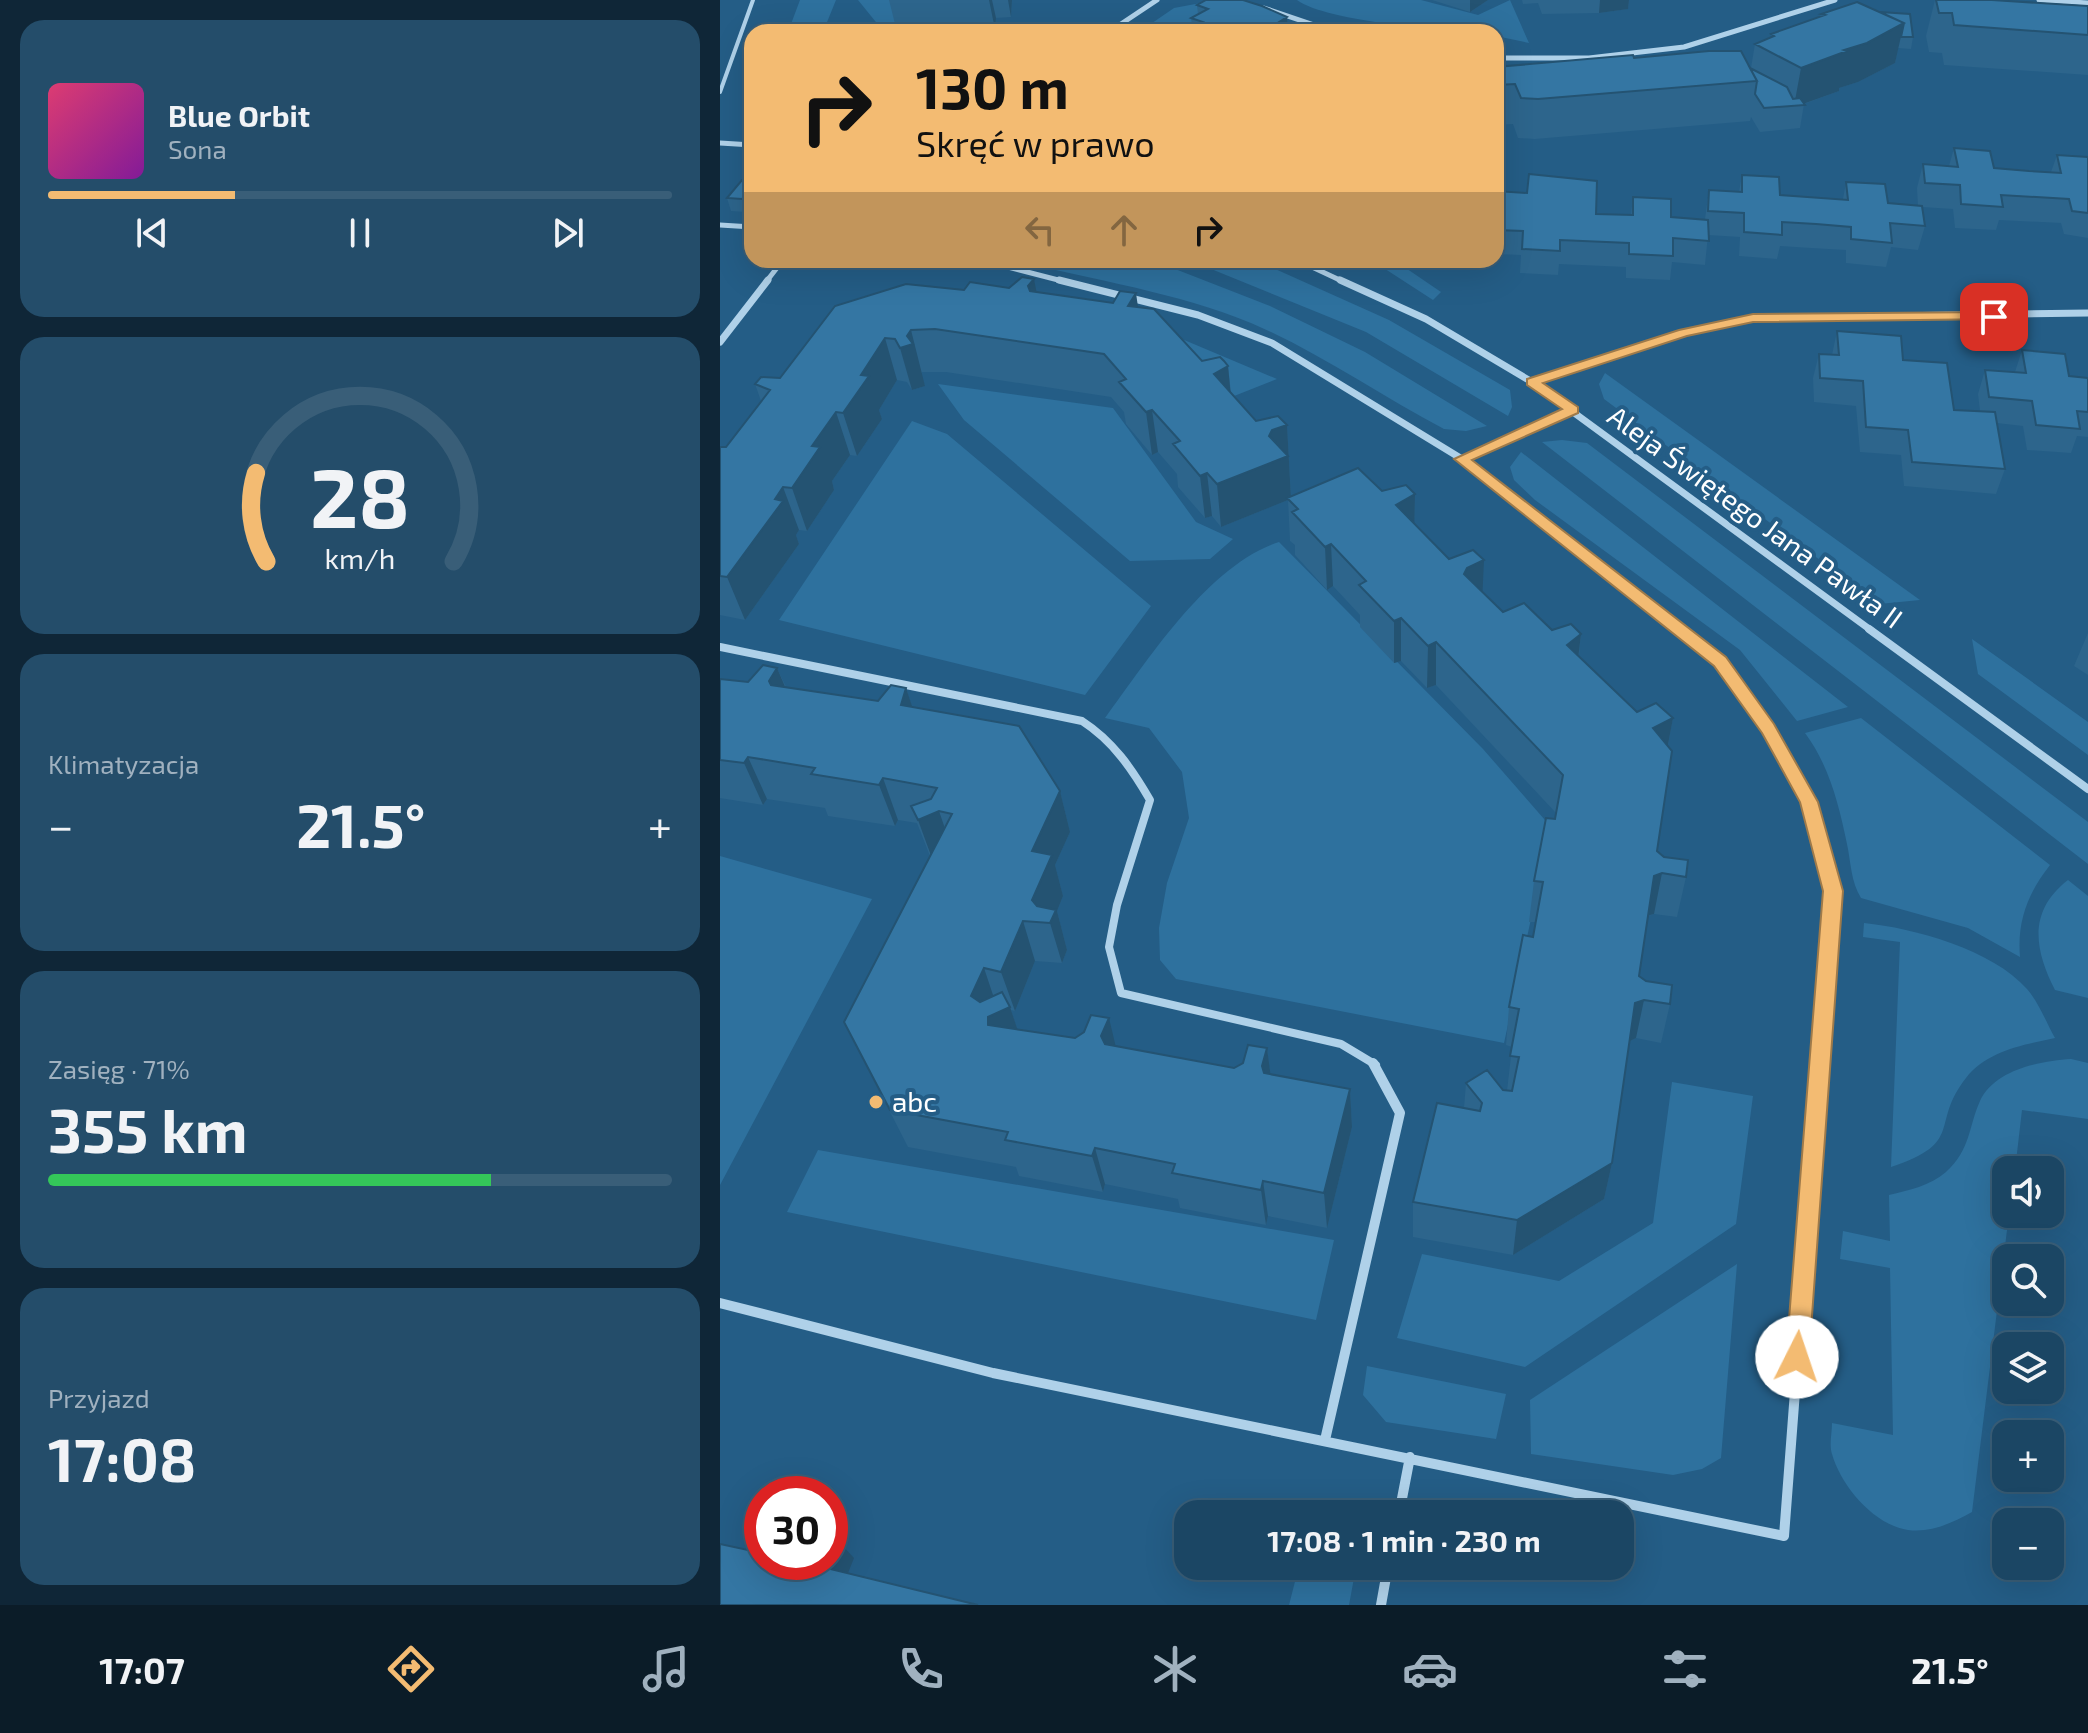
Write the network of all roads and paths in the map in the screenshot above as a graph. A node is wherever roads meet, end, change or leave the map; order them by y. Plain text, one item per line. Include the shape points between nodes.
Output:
1 (753, 0) edge
2 (1157, 0) edge
3 (1835, 0) edge
4 (2039, 0) edge
5 (2088, 3) edge
6 (1255, 5) edge
7 (744, 24) edge
8 (1121, 24) edge
9 (1311, 24) edge
10 (744, 25) edge
11 (1504, 58) edge
12 (720, 92) edge
13 (720, 143) edge
14 (744, 144) edge
15 (720, 225) edge
16 (744, 226) edge
17 (777, 268) edge
18 (1013, 268) edge
19 (1314, 268) edge
20 (2088, 313) edge
21 (720, 342) edge
22 (1532, 382) junction
23 (1572, 410) junction
24 (1462, 459) junction
25 (720, 647) edge
26 (2088, 789) edge
27 (720, 1303) edge
28 (1325, 1440) junction
29 (1410, 1457) junction
30 (1402, 1500) edge
31 (1385, 1580) edge
32 (1381, 1605) edge

1 - 7 lane
2 - 8 street
3 - 11 street via 1684,47 1589,58
4 - 5 street
6 - 9 street
10 - 12 lane
13 - 14 street
15 - 16 street
17 - 21 street
18 - 24 street via 1198,315 1272,343
19 - 22 street, Aleja Świętego Jana Pawła II via 1426,319
20 - 22 street via 1753,318 1684,333
22 - 23 street, Aleja Świętego Jana Pawła II
23 - 24 lane
23 - 26 street, Aleja Świętego Jana Pawła II
24 - 29 street via 1720,661 1768,728 1809,802 1833,891 1784,1536
25 - 28 street via 1096,728 1128,760 1150,800 1109,947 1121,993 1341,1044 1377,1066 1400,1113
27 - 28 street via 993,1373
28 - 29 street
29 - 30 street
31 - 32 street

